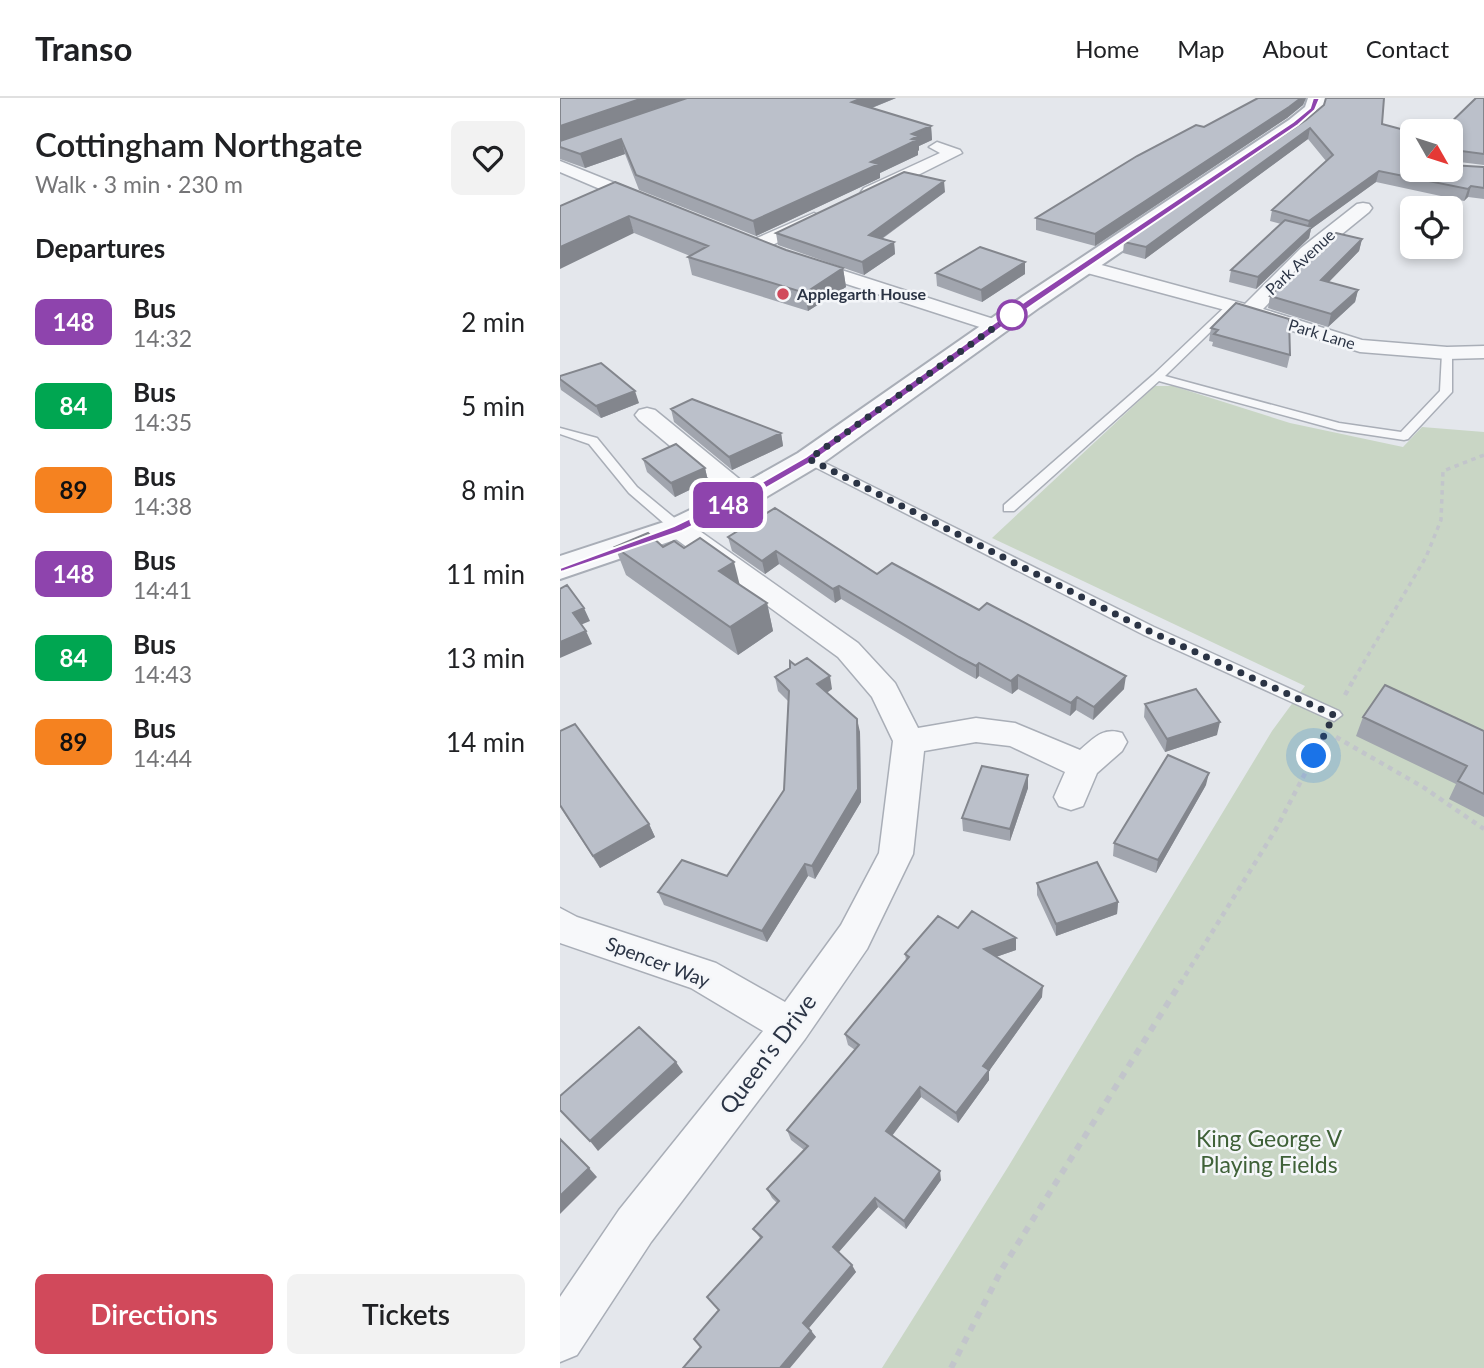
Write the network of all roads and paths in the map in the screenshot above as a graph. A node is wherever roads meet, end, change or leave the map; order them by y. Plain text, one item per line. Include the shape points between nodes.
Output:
1 (1317, 98) edge
2 (937, 147) dead end
3 (560, 166) edge
4 (855, 199) edge
5 (665, 210) edge
6 (830, 211) edge
7 (1363, 215) dead end
8 (1083, 266) junction
9 (1241, 308) junction
10 (996, 326) junction
11 (1484, 352) edge
12 (1447, 353) junction
13 (1157, 377) junction
14 (647, 415) dead end
15 (561, 431) edge
16 (1484, 455) edge
17 (809, 459) junction
18 (745, 496) junction
19 (1009, 508) dead end
20 (678, 528) junction
21 (560, 568) edge
22 (1334, 715) joint
23 (909, 741) junction
24 (1111, 742) dead end
25 (1084, 766) junction
26 (1071, 797) dead end
27 (1484, 829) edge
28 (560, 924) edge
29 (791, 1026) junction
30 (560, 1338) edge
31 (951, 1368) edge

1 - 8 street via 1313,109 1296,124
2 - 4 street via 954,153
3 - 5 street
6 - 10 street via 748,243
7 - 9 street, Park Avenue via 1308,252
8 - 9 street, Park Lane
8 - 10 street
9 - 12 street, Park Lane via 1360,346
9 - 13 lane
10 - 17 street
11 - 12 street, Park Lane
12 - 13 lane via 1446,392 1404,436 1338,426
13 - 19 lane
14 - 18 street
15 - 20 lane via 593,441 634,490
16 - 22 path via 1443,471 1441,520 1426,557
17 - 18 street
17 - 22 lane via 1149,631
18 - 20 street
20 - 21 street
20 - 23 street via 848,650 884,691
23 - 25 street via 976,730 1015,736
23 - 29 street, Queen's Drive via 896,854 854,937
24 - 25 street
25 - 26 street
27 - 31 path via 1423,787 1326,732 1276,829 1002,1269
28 - 29 street, Spencer Way via 703,975
29 - 30 street, Queen's Drive via 635,1226

